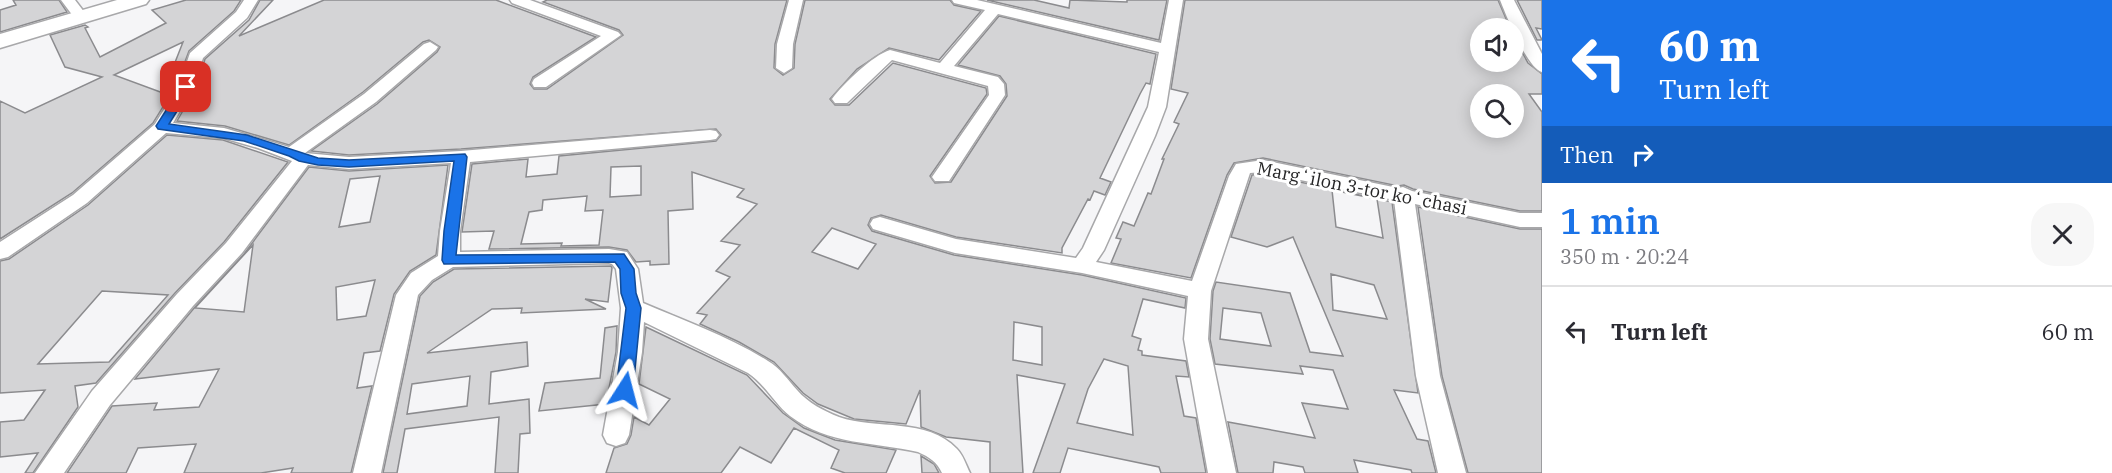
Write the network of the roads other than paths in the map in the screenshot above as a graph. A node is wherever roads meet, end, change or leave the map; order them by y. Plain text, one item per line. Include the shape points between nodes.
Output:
1 (139, 0) edge
2 (251, 0) edge
3 (796, 0) edge
4 (959, 0) edge
5 (1176, 0) edge
6 (1507, 0) edge
7 (525, 1) edge
8 (995, 8) junction
9 (74, 9) edge
10 (0, 41) edge
11 (430, 47) dead end
12 (1167, 48) junction
13 (1542, 67) edge
14 (784, 68) dead end
15 (944, 68) junction
16 (540, 83) dead end
17 (841, 99) dead end
18 (162, 126) junction
19 (710, 135) dead end
20 (298, 156) junction
21 (461, 157) junction
22 (942, 177) dead end
23 (1403, 193) junction
24 (1542, 220) edge
25 (880, 224) dead end
26 (0, 252) edge
27 (449, 260) junction
28 (1083, 266) junction
29 (1200, 291) junction
30 (633, 308) junction
31 (616, 435) dead end
32 (49, 473) edge
33 (367, 473) edge
34 (956, 473) edge
35 (1222, 473) edge
36 (1452, 473) edge

1 - 9 street
2 - 18 street via 242,15 196,56 180,101
3 - 14 street via 785,44
4 - 8 street
5 - 12 street
6 - 13 street
7 - 16 street via 613,34
8 - 12 street
8 - 15 street
9 - 10 street
11 - 20 street
12 - 28 street via 1146,136
15 - 17 street via 890,55
15 - 22 street via 992,81 997,94
18 - 20 street via 224,133
18 - 26 street via 80,199
19 - 21 street
20 - 21 street via 349,163
20 - 32 street via 234,248 101,398
21 - 27 street
23 - 24 street, Margʻilon 3-tor koʻchasi via 1520,220
23 - 29 street, Margʻilon 3-tor koʻchasi via 1263,166 1243,168
23 - 36 street via 1428,376
25 - 28 street via 955,246
27 - 30 street via 619,257 627,269
27 - 33 street via 420,277 407,295
28 - 29 street
29 - 35 street, Margʻilon 3-tor koʻchasi via 1196,339
30 - 31 street
30 - 34 street via 759,367 777,381 792,402 813,417 842,429 938,447 954,464

